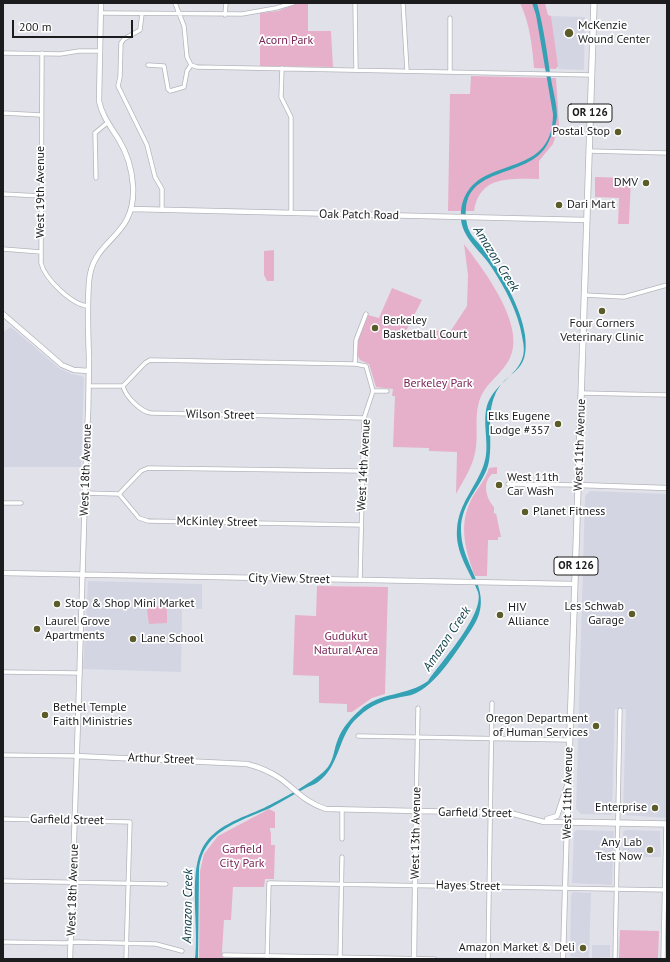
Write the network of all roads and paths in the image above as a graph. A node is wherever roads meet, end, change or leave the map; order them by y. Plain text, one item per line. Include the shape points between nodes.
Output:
1 (101, 3) edge
2 (175, 3) edge
3 (226, 3) edge
4 (293, 3) edge
5 (355, 3) edge
6 (403, 3) edge
7 (594, 3) edge
8 (101, 14) junction
9 (142, 14) junction
10 (180, 14) junction
11 (226, 15) junction
12 (450, 18) dead end
13 (100, 51) junction
14 (3, 53) edge
15 (42, 53) junction
16 (148, 65) dead end
17 (190, 65) junction
18 (282, 68) junction
19 (356, 70) junction
20 (407, 71) junction
21 (450, 72) junction
22 (592, 75) junction
23 (3, 113) edge
24 (41, 115) junction
25 (107, 123) junction
26 (589, 151) junction
27 (667, 153) edge
28 (96, 178) dead end
29 (3, 194) edge
30 (41, 196) junction
31 (132, 209) junction
32 (162, 210) junction
33 (291, 213) junction
34 (587, 220) junction
35 (3, 249) edge
36 (41, 252) junction
37 (667, 285) edge
38 (584, 294) junction
39 (88, 306) junction
40 (3, 314) edge
41 (366, 314) dead end
42 (355, 364) junction
43 (88, 371) junction
44 (89, 386) junction
45 (123, 386) junction
46 (373, 391) junction
47 (388, 391) dead end
48 (581, 393) junction
49 (667, 395) edge
50 (364, 418) junction
51 (362, 471) junction
52 (508, 484) dead end
53 (578, 485) junction
54 (667, 488) edge
55 (85, 493) junction
56 (119, 494) junction
57 (3, 503) edge
58 (21, 503) dead end
59 (361, 525) junction
60 (3, 573) edge
61 (83, 575) junction
62 (360, 580) junction
63 (575, 584) junction
64 (3, 672) edge
65 (80, 673) junction
66 (492, 703) dead end
67 (418, 708) dead end
68 (620, 710) dead end
69 (358, 736) dead end
70 (418, 737) junction
71 (492, 738) junction
72 (569, 740) junction
73 (3, 755) edge
74 (77, 756) junction
75 (568, 782) junction
76 (307, 801) joint
77 (342, 809) junction
78 (416, 811) junction
79 (490, 812) junction
80 (3, 819) edge
81 (535, 819) junction
82 (75, 820) junction
83 (567, 822) junction
84 (617, 823) junction
85 (666, 824) edge
86 (342, 839) dead end
87 (342, 857) dead end
88 (3, 881) edge
89 (73, 882) junction
90 (128, 884) junction
91 (166, 884) dead end
92 (341, 884) junction
93 (415, 885) junction
94 (489, 887) junction
95 (566, 888) junction
96 (616, 889) junction
97 (666, 890) edge
98 (3, 942) edge
99 (71, 942) junction
100 (127, 943) junction
101 (182, 951) dead end
102 (224, 955) dead end
103 (267, 958) edge
104 (340, 958) edge
105 (70, 959) edge
106 (126, 959) edge
107 (414, 959) edge
108 (435, 959) edge
109 (488, 959) edge
110 (563, 959) edge
111 (614, 959) edge
112 (663, 959) edge

1 - 8 street, West 18th Avenue
2 - 10 street
3 - 11 street
4 - 11 street
5 - 19 street
6 - 20 street
7 - 22 main road, West 11th Avenue / OR 126
8 - 9 street
8 - 13 street, West 18th Avenue
9 - 10 street
9 - 32 street via 140,30 122,42 118,86 146,145 155,177 162,189
10 - 11 street
10 - 17 street
12 - 21 street
13 - 15 street
13 - 25 street, West 18th Avenue via 99,101
14 - 15 street
15 - 24 street, West 19th Avenue
16 - 17 street via 163,66 168,90 181,89 185,85
17 - 18 street
18 - 19 street
18 - 33 street via 281,97 291,117
19 - 20 street
20 - 21 street
21 - 22 street
22 - 26 main road, West 11th Avenue / OR 126
23 - 24 street
24 - 30 street, West 19th Avenue
25 - 28 street via 95,133
25 - 31 street, West 18th Avenue via 122,146 130,168 133,186
26 - 27 street
26 - 34 main road, West 11th Avenue / OR 126
29 - 30 street
30 - 36 street, West 19th Avenue
31 - 32 street, Oak Patch Road
31 - 39 street, West 18th Avenue via 124,227 101,250 94,261 89,277
32 - 33 street, Oak Patch Road
33 - 34 street, Oak Patch Road
34 - 38 main road, West 11th Avenue / OR 126
35 - 36 street
36 - 39 street, West 19th Avenue via 42,268 51,281 78,304
37 - 38 street via 624,297
38 - 48 main road, West 11th Avenue / OR 126
39 - 43 street, West 18th Avenue
40 - 43 street via 62,365 74,370
41 - 42 street via 356,340
42 - 45 street via 150,360
42 - 46 street via 366,366
43 - 44 street, West 18th Avenue
44 - 45 street
44 - 55 street, West 18th Avenue
45 - 50 street, Wilson Street via 143,410 151,414
46 - 47 street
46 - 50 street, West 14th Avenue
48 - 49 street
48 - 53 main road, West 11th Avenue / OR 126
50 - 51 street, West 14th Avenue
51 - 56 street via 148,468 141,471
51 - 59 street, West 14th Avenue
52 - 53 street
53 - 54 street
53 - 63 main road, West 11th Avenue / OR 126
55 - 56 street
55 - 61 street, West 18th Avenue
56 - 59 street, McKinley Street via 139,518 148,521
57 - 58 street
59 - 62 street, West 14th Avenue
60 - 61 street, City View Street
61 - 62 street, City View Street
61 - 65 street, West 18th Avenue
62 - 63 street, City View Street
63 - 72 main road, West 11th Avenue / OR 126
64 - 65 street
65 - 74 street, West 18th Avenue
66 - 71 street
67 - 70 street, West 13th Avenue
68 - 84 street
69 - 70 street
70 - 71 street
70 - 78 street, West 13th Avenue
71 - 72 street
71 - 79 street
72 - 75 main road, West 11th Avenue / OR 126
73 - 74 street, Arthur Street
74 - 76 street, Arthur Street via 247,764 261,768 283,781
74 - 82 street, West 18th Avenue
75 - 81 street via 557,816 551,819
75 - 83 main road, West 11th Avenue / OR 126
76 - 77 street, Garfield Street via 326,809
77 - 78 street, Garfield Street
77 - 86 street
78 - 79 street, Garfield Street
78 - 93 street, West 13th Avenue
79 - 81 street, Garfield Street via 516,813
79 - 94 street
80 - 82 street, Garfield Street
81 - 83 street, Garfield Street via 544,822
82 - 89 street, West 18th Avenue
82 - 90 street, Garfield Street via 130,822
83 - 84 main road, Garfield Street
83 - 95 street, West 11th Avenue
84 - 85 main road, Garfield Street
84 - 96 street
85 - 97 street
87 - 92 street
88 - 89 street
89 - 90 street
89 - 99 street, West 18th Avenue
90 - 91 street
90 - 100 street
92 - 93 street, Hayes Street
92 - 103 street, Hayes Street via 269,882
92 - 104 street
93 - 94 street, Hayes Street
93 - 107 street, West 13th Avenue
94 - 95 street, Hayes Street
94 - 109 street
95 - 96 street, Hayes Street
95 - 110 street, West 11th Avenue
96 - 97 street, Hayes Street
96 - 111 street
97 - 112 street
98 - 99 street
99 - 100 street
99 - 105 street, West 18th Avenue
100 - 101 street via 159,944
100 - 106 street
102 - 103 street
103 - 104 street
104 - 107 street
107 - 108 street

